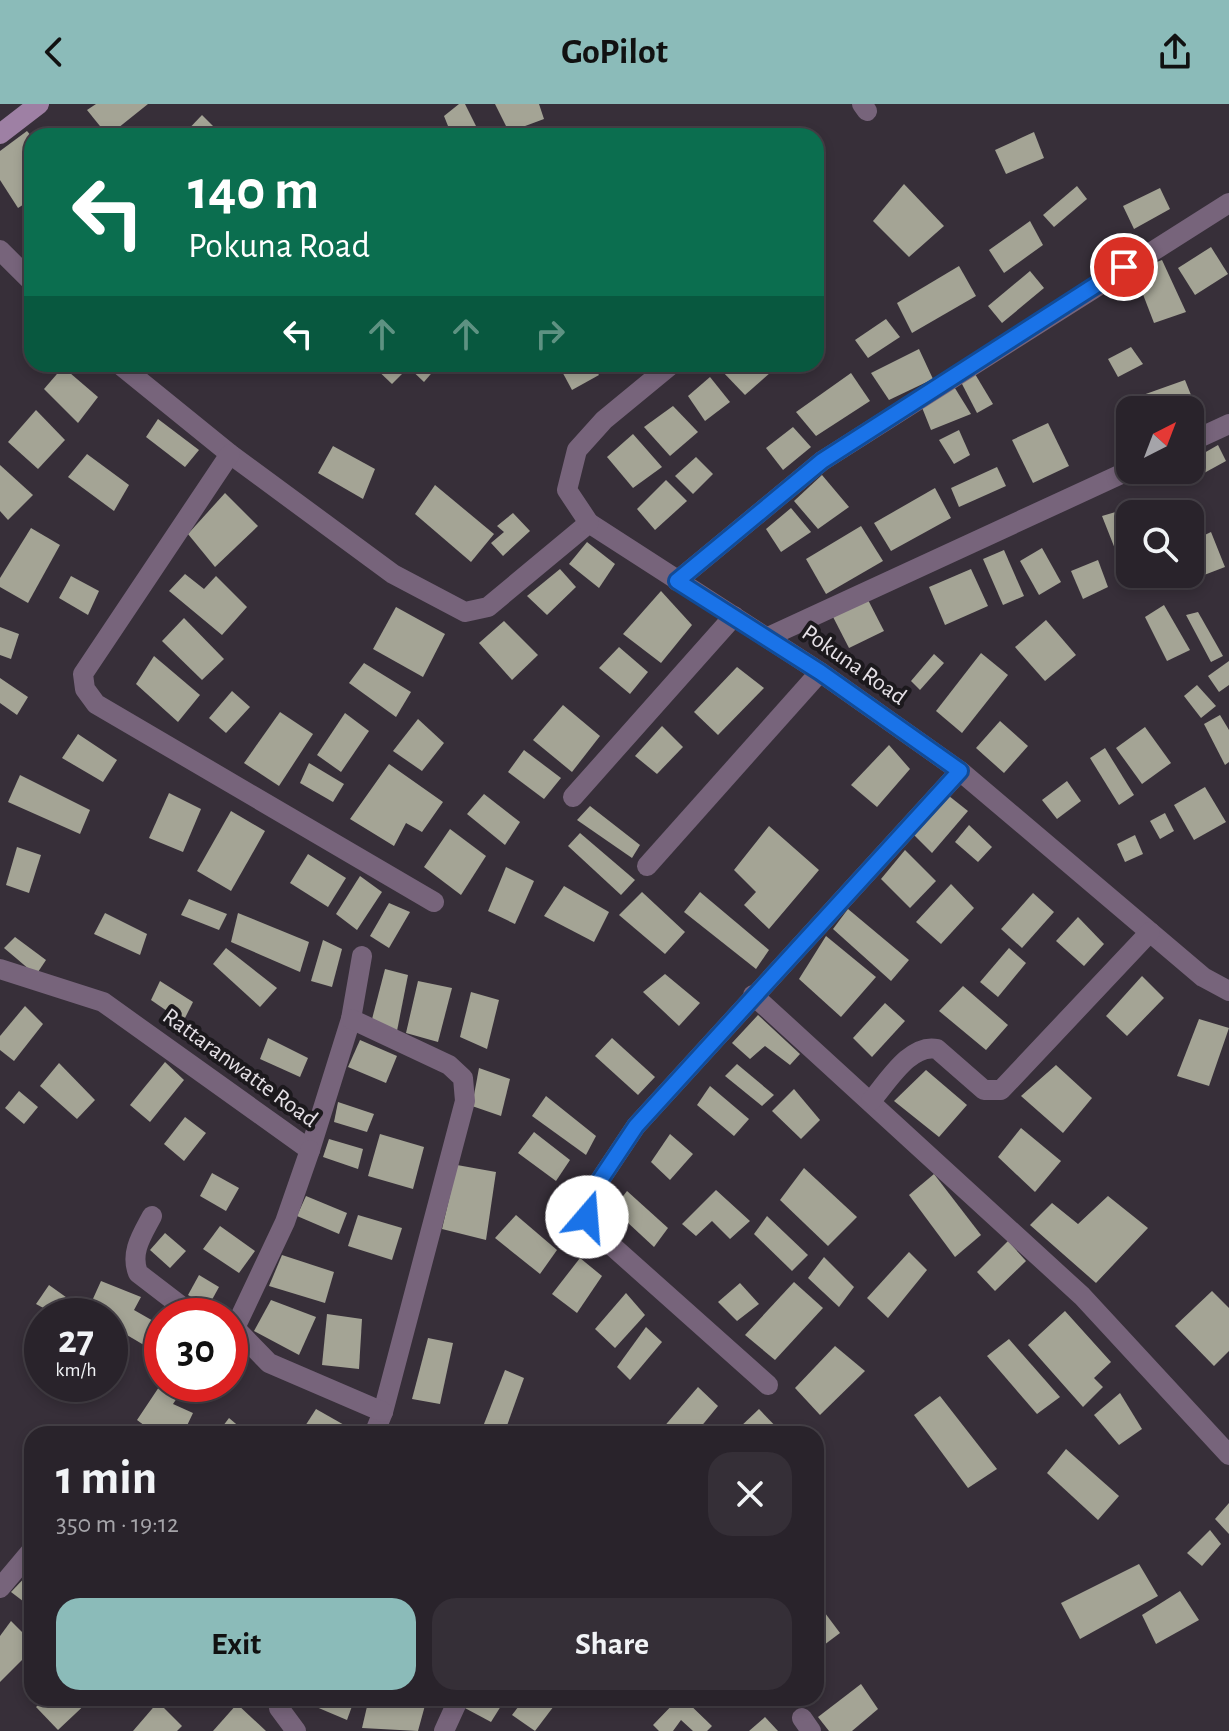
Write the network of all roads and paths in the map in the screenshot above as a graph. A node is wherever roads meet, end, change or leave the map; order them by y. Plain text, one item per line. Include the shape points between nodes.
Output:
1 (39, 104) edge
2 (0, 134) edge
3 (1229, 203) edge
4 (0, 250) edge
5 (24, 274) edge
6 (129, 372) edge
7 (662, 372) edge
8 (1229, 424) edge
9 (1204, 436) edge
10 (230, 454) junction
11 (1116, 476) edge
12 (589, 523) junction
13 (677, 581) junction
14 (734, 616) junction
15 (768, 637) junction
16 (820, 672) junction
17 (960, 771) junction
18 (573, 797) dead end
19 (647, 866) dead end
20 (434, 902) dead end
21 (1150, 932) junction
22 (362, 956) dead end
23 (0, 969) edge
24 (1229, 991) edge
25 (753, 995) junction
26 (351, 1019) junction
27 (871, 1101) junction
28 (310, 1150) junction
29 (152, 1216) dead end
30 (171, 1298) edge
31 (248, 1298) edge
32 (248, 1343) edge
33 (768, 1385) dead end
34 (383, 1412) junction
35 (377, 1426) edge
36 (1229, 1455) edge
37 (24, 1560) edge
38 (0, 1588) edge
39 (279, 1706) edge
40 (455, 1706) edge
41 (296, 1731) edge
42 (444, 1731) edge

1 - 2 street
3 - 13 street via 822,461
4 - 5 street
6 - 10 street
7 - 12 street via 577,450 567,490
8 - 9 street
10 - 12 street via 393,574 465,612 488,607
10 - 20 street via 83,674 85,689 96,704
11 - 15 street
12 - 13 street, Pokuna Road
13 - 14 street, Pokuna Road
14 - 15 street, Pokuna Road
14 - 18 street
15 - 16 street, Pokuna Road
16 - 17 street, Pokuna Road
16 - 19 street
17 - 21 street, Pokuna Road
17 - 25 street
21 - 24 street, Pokuna Road via 1203,977
21 - 27 street via 1001,1090 984,1090 928,1047 915,1051
22 - 26 street, Rattaranwatte Road
23 - 28 street, Rattaranwatte Road via 103,1002
25 - 27 street
25 - 33 street via 636,1126 584,1204 592,1228
26 - 28 street, Rattaranwatte Road
26 - 34 street via 449,1065 463,1078 465,1101
27 - 36 street via 1082,1296
28 - 31 street via 285,1222
29 - 30 street via 134,1263 138,1273
32 - 34 street via 269,1363
34 - 35 street
37 - 38 street
39 - 41 street
40 - 42 street

